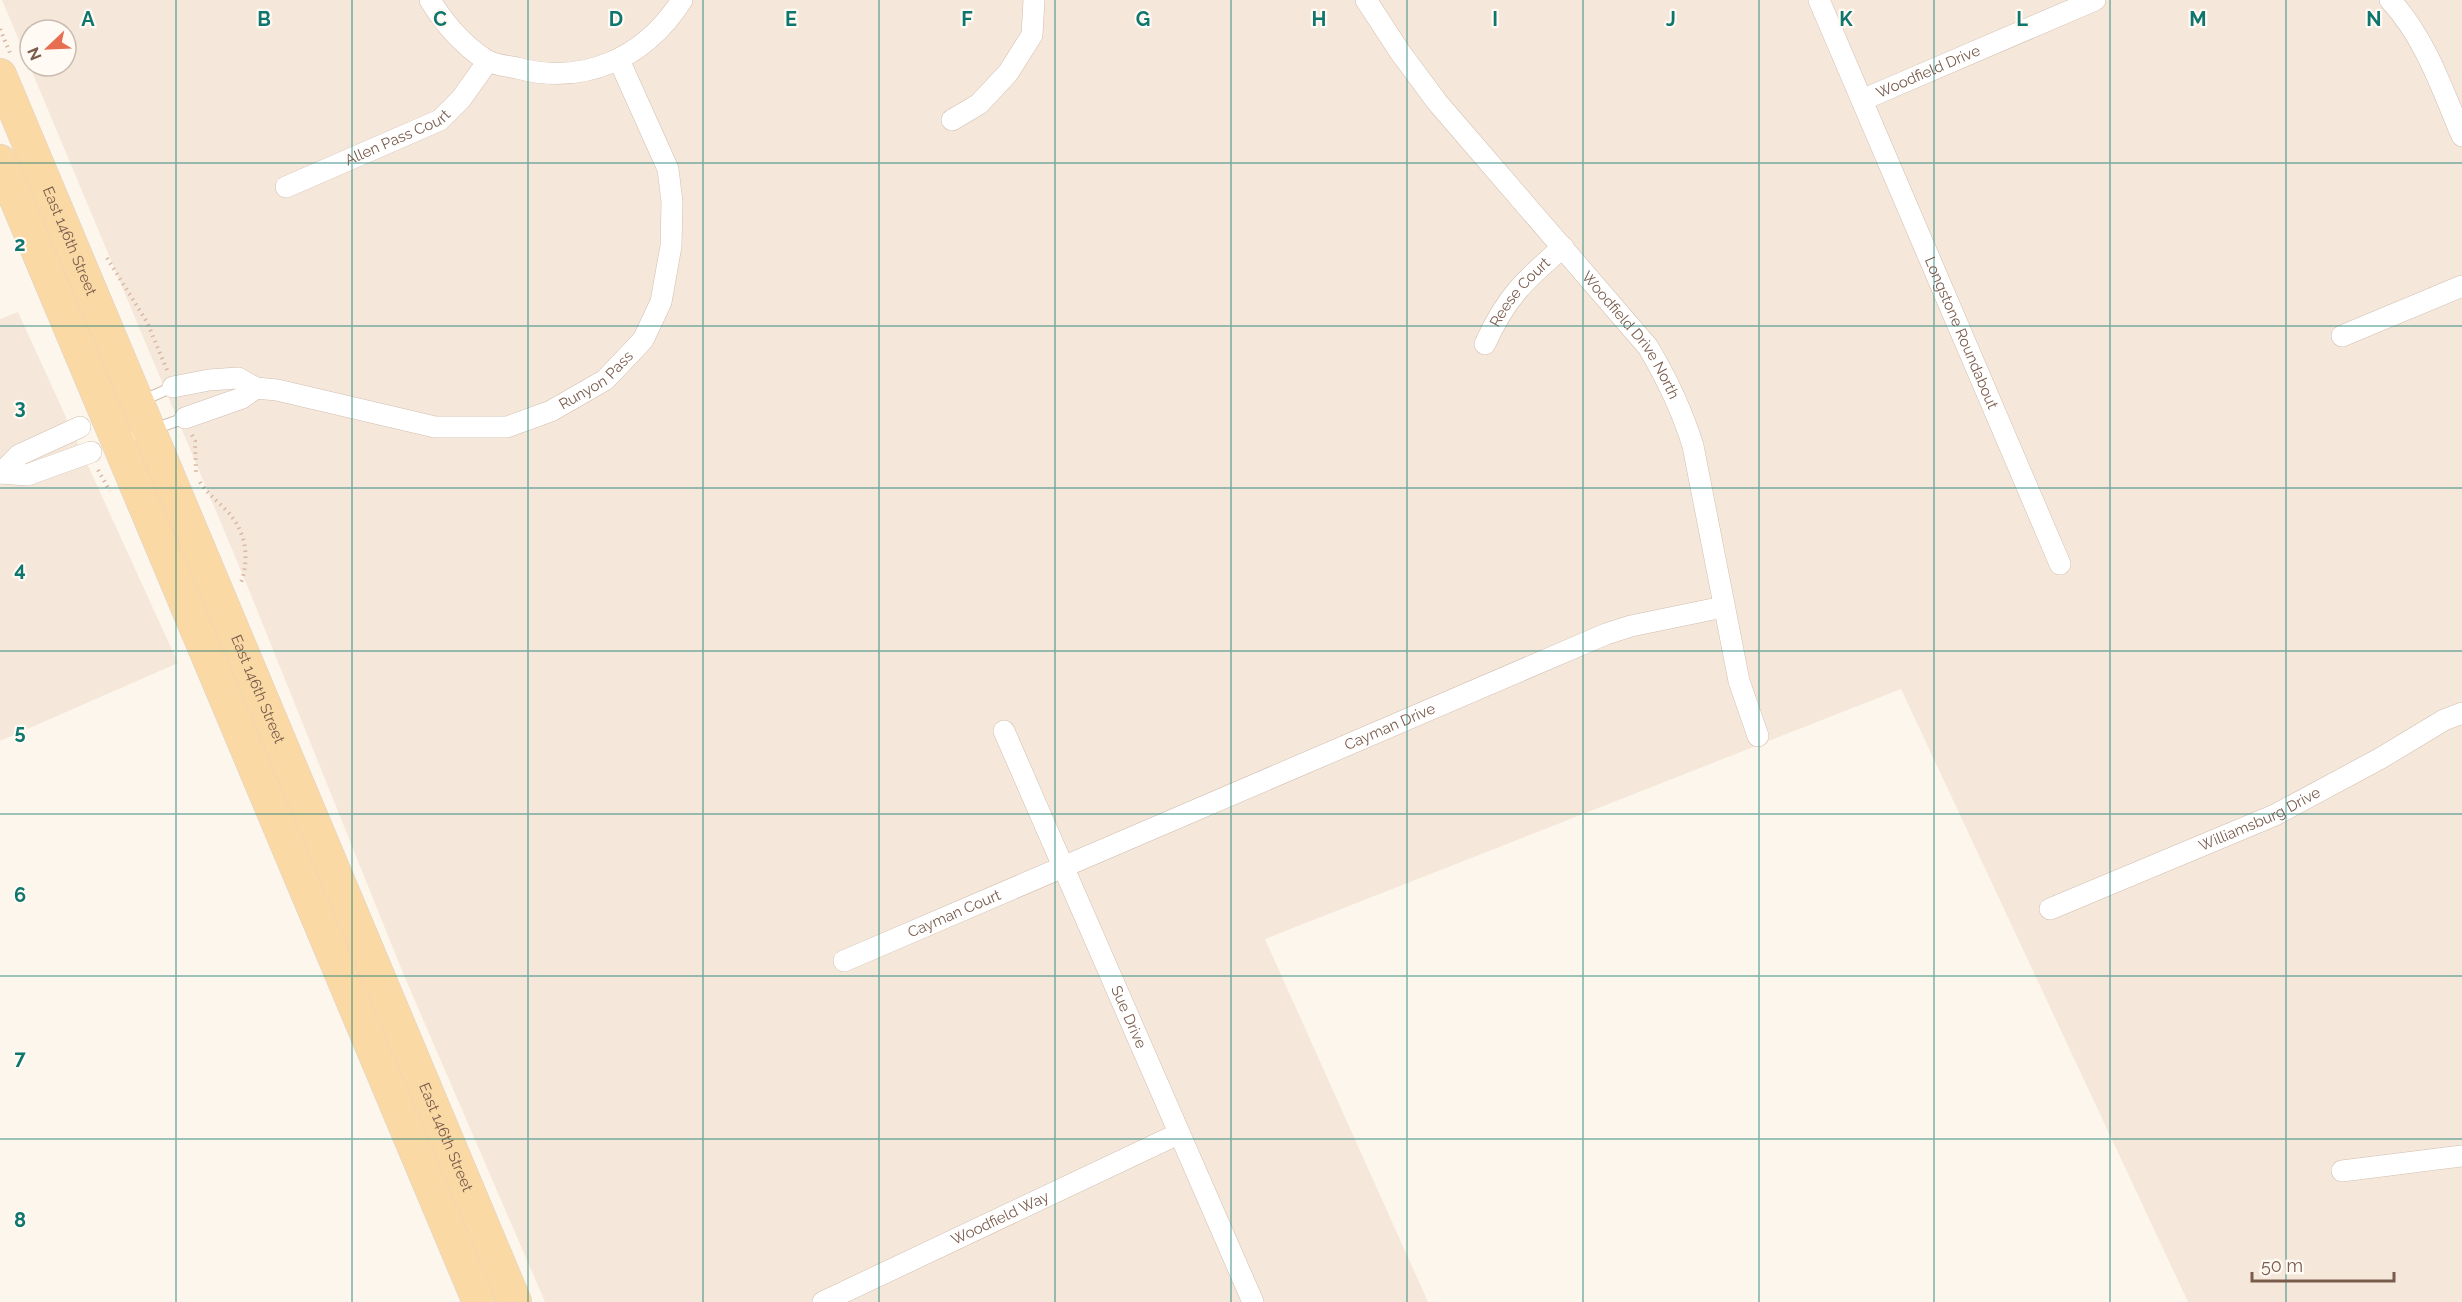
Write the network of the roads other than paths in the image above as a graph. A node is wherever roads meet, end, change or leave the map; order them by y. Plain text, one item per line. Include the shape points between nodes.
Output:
1 (430, 0) edge
2 (682, 0) edge
3 (1034, 0) edge
4 (1366, 0) edge
5 (1819, 0) edge
6 (2095, 0) edge
7 (2390, 0) edge
8 (619, 60) junction
9 (488, 61) junction
10 (0, 75) edge
11 (1862, 100) junction
12 (952, 120) dead end
13 (2462, 136) edge
14 (0, 161) edge
15 (286, 187) dead end
16 (1563, 247) junction
17 (2462, 286) edge
18 (2342, 336) dead end
19 (1485, 344) dead end
20 (173, 387) joint
21 (256, 388) junction
22 (185, 418) joint
23 (110, 427) junction
24 (1, 473) edge
25 (2060, 564) dead end
26 (1723, 607) junction
27 (2462, 713) edge
28 (1004, 731) dead end
29 (1758, 736) dead end
30 (1065, 867) junction
31 (2050, 909) dead end
32 (844, 962) dead end
33 (1178, 1134) junction
34 (2462, 1156) edge
35 (2342, 1171) dead end
36 (479, 1302) edge
37 (515, 1302) edge
38 (824, 1302) edge
39 (1253, 1302) edge

1 - 9 street via 453,31
2 - 8 street via 658,31
3 - 12 street via 1032,35 1008,73 979,104
4 - 16 street, Woodfield Drive North via 1437,102
5 - 11 street, Woodfield Drive
6 - 11 street, Woodfield Drive
7 - 13 street via 2429,58
8 - 9 street via 573,73 549,74
8 - 21 street, Runyon Pass via 668,170 671,246 661,302 643,340 605,380 551,411 507,427 435,427
9 - 15 street, Allen Pass Court via 461,99 440,120
10 - 23 main road, East 146th Street
11 - 25 street, Longstone Roundabout
14 - 23 main road, East 146th Street
16 - 19 street, Reese Court via 1515,291 1497,316
16 - 26 street, Woodfield Drive North via 1648,347 1674,393 1693,446
17 - 18 street
20 - 21 street, Runyon Pass via 238,378
20 - 23 lane
21 - 22 street via 242,398
22 - 23 lane
23 - 24 street via 27,475
23 - 36 main road, East 146th Street
23 - 37 main road, East 146th Street
26 - 29 street, Woodfield Drive North via 1739,681
26 - 30 street, Cayman Drive via 1606,634
27 - 31 street, Williamsburg Drive via 2275,815
28 - 30 street, Sue Drive
30 - 32 street, Cayman Court
30 - 33 street, Sue Drive
33 - 38 street, Woodfield Way
33 - 39 street, Sue Drive
34 - 35 street

